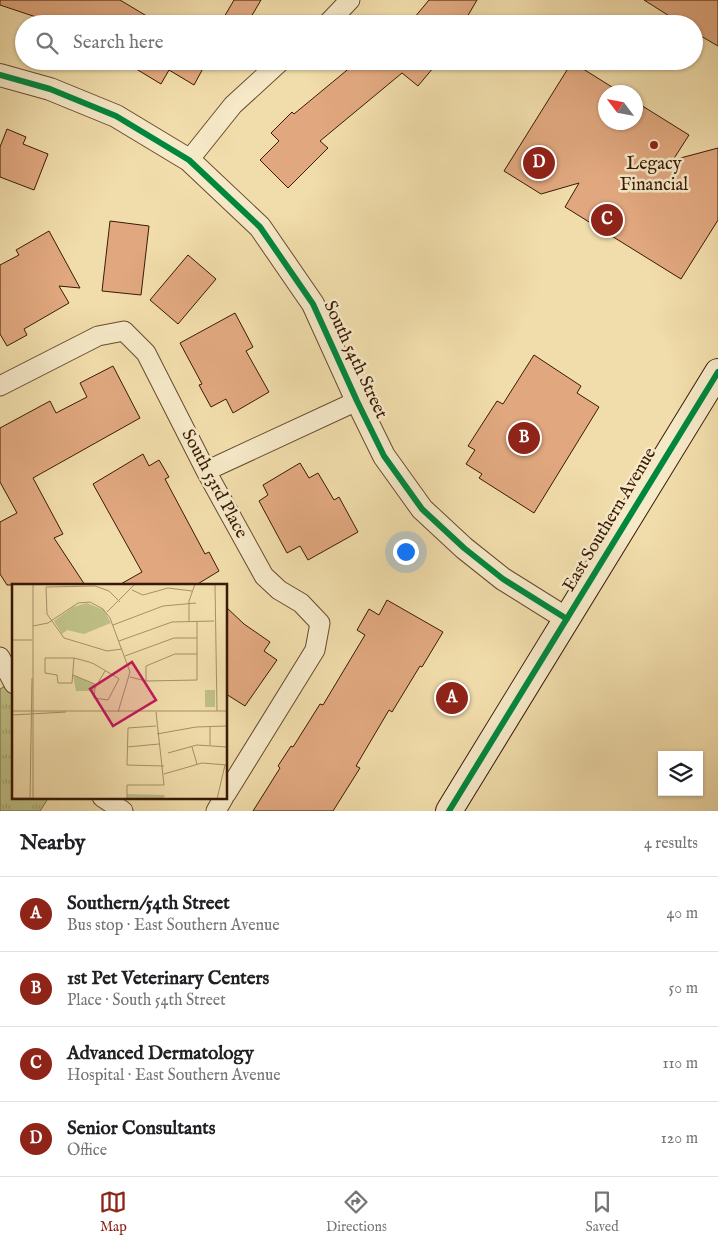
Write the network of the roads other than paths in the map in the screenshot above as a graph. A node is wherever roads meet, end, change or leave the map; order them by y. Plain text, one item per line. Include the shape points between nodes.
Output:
1 (350, 0) edge
2 (336, 15) edge
3 (271, 70) edge
4 (0, 75) edge
5 (189, 160) junction
6 (718, 372) edge
7 (0, 386) edge
8 (357, 400) junction
9 (206, 471) junction
10 (567, 619) junction
11 (0, 657) edge
12 (9, 685) edge
13 (228, 791) edge
14 (104, 798) edge
15 (223, 798) edge
16 (123, 811) edge
17 (216, 811) edge
18 (449, 811) edge

1 - 2 street
3 - 5 street via 232,105
4 - 5 street, South 54th Street via 50,88 116,116
5 - 8 street, South 54th Street via 260,227 313,304
6 - 10 main road, East Southern Avenue
7 - 9 street, South 53rd Place via 98,336 124,331 146,353
8 - 9 street
8 - 10 street, South 54th Street via 384,456 422,509 504,579
9 - 13 street, South 53rd Place via 264,576 301,603 320,623 315,650
10 - 18 main road, East Southern Avenue
11 - 12 street
14 - 16 street
15 - 17 street

